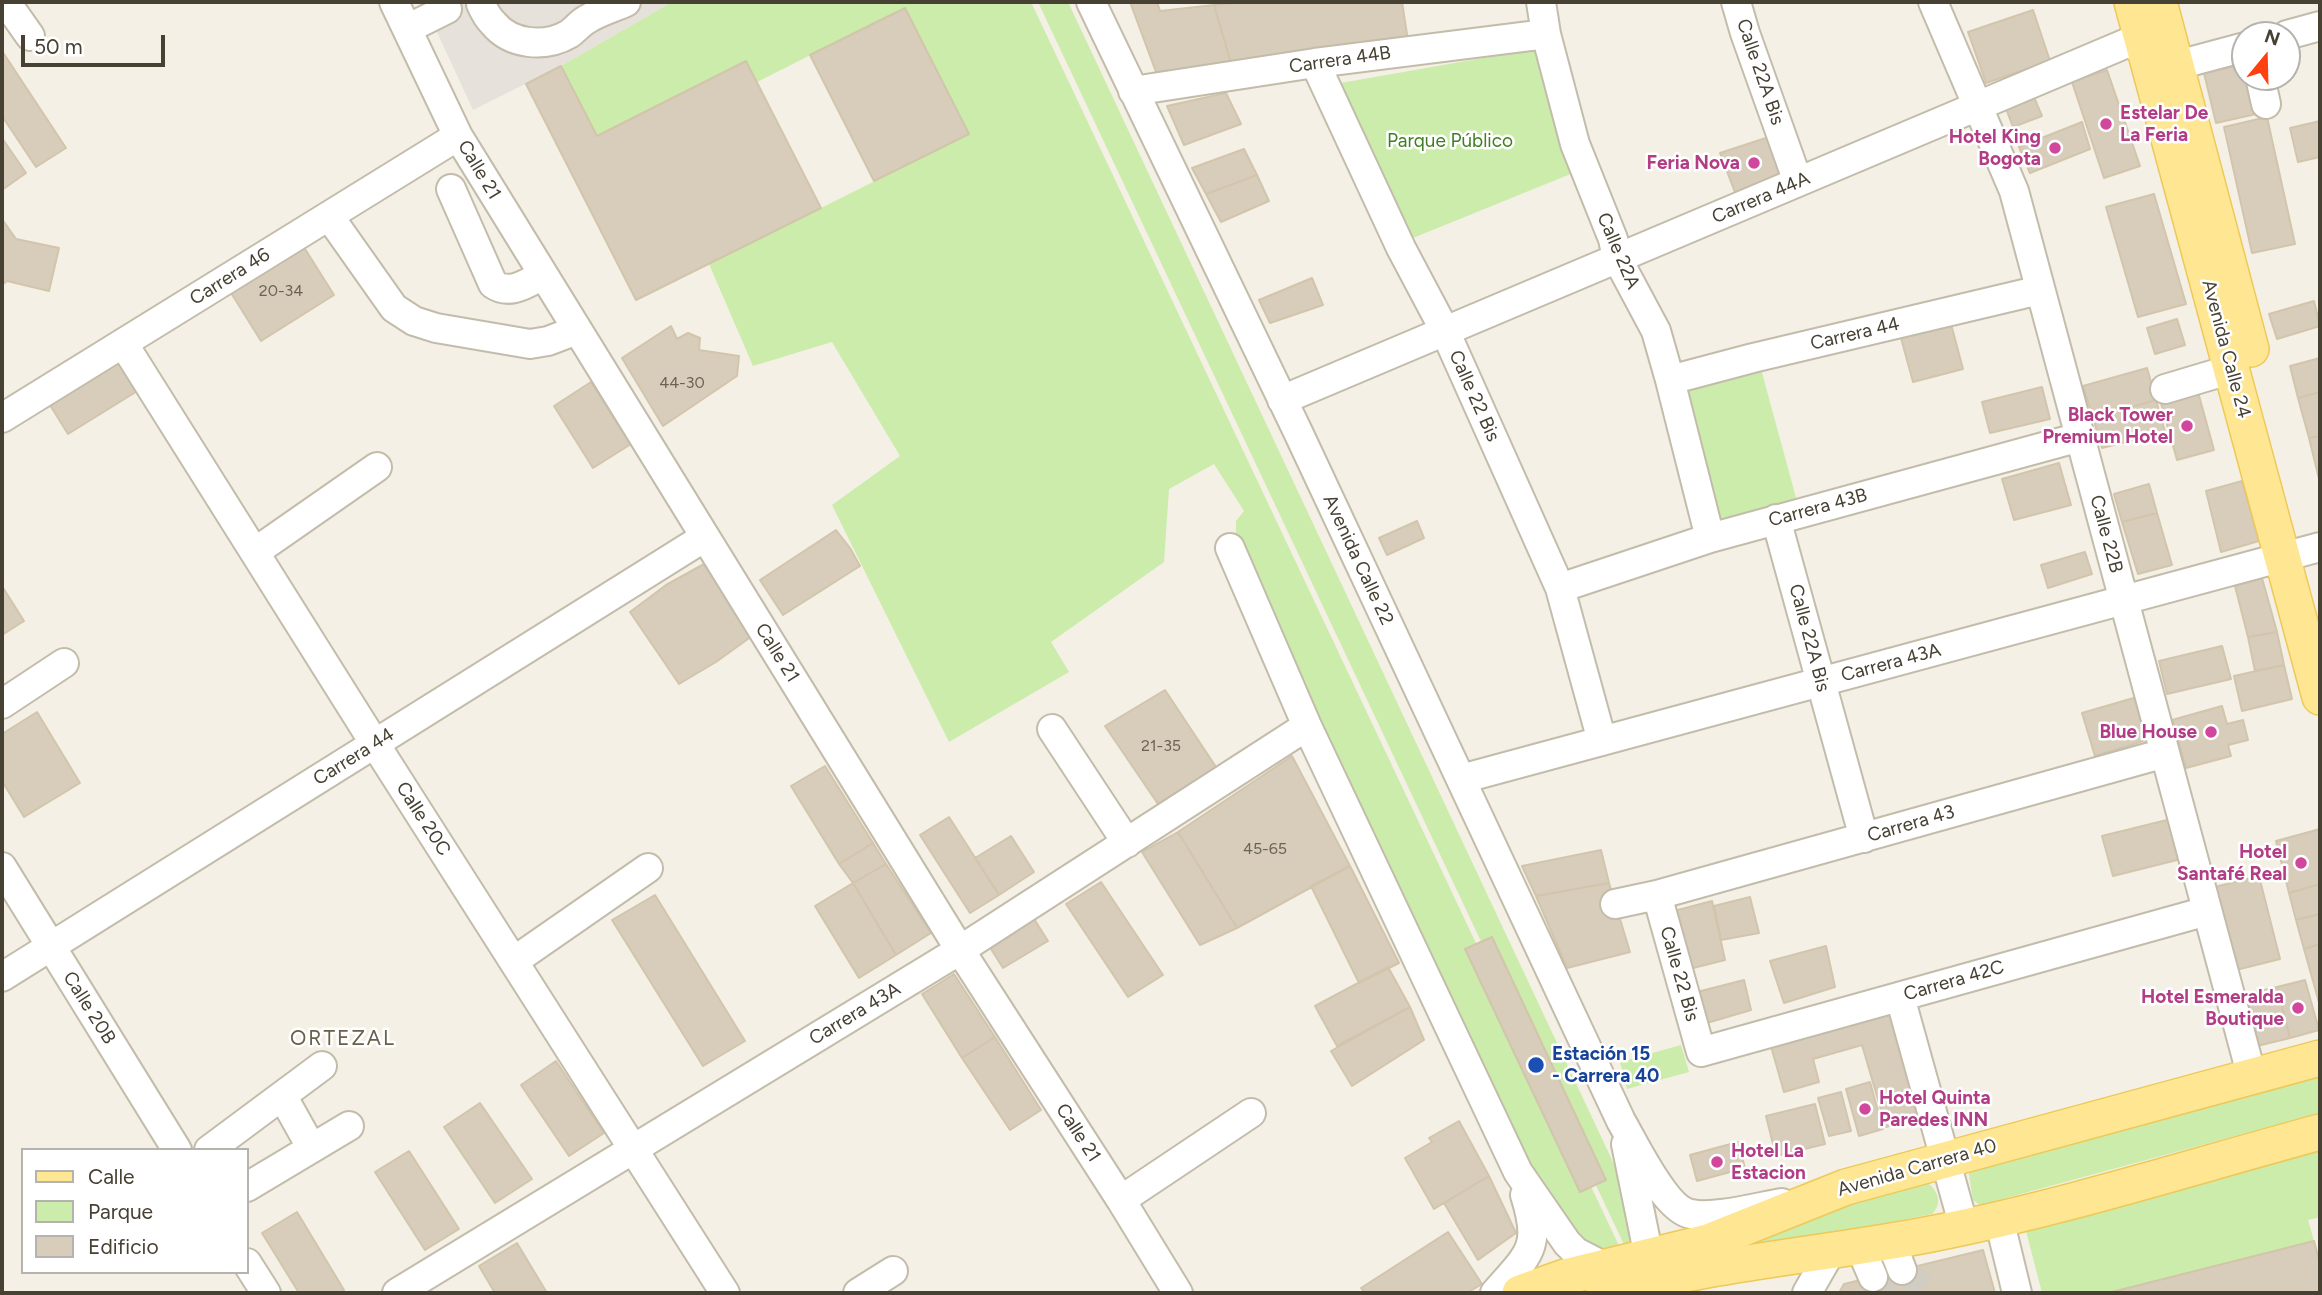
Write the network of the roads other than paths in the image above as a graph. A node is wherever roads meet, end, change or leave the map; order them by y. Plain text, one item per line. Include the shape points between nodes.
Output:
1 (6, 2) edge
2 (394, 2) edge
3 (626, 2) edge
4 (1091, 2) edge
5 (1542, 2) edge
6 (1736, 2) edge
7 (1933, 2) edge
8 (2132, 2) edge
9 (2159, 2) edge
10 (467, 5) edge
11 (577, 11) edge
12 (2320, 26) edge
13 (407, 29) junction
14 (2301, 31) edge
15 (1546, 34) junction
16 (30, 36) dead end
17 (2231, 51) edge
18 (2159, 53) junction
19 (1315, 63) junction
20 (1133, 91) junction
21 (2263, 91) edge
22 (2266, 104) dead end
23 (1978, 107) junction
24 (458, 136) junction
25 (1798, 182) junction
26 (451, 189) dead end
27 (329, 216) junction
28 (1617, 258) junction
29 (543, 275) junction
30 (2040, 290) junction
31 (577, 330) junction
32 (1445, 331) junction
33 (123, 343) junction
34 (2232, 369) junction
35 (1670, 380) junction
36 (2165, 389) dead end
37 (1282, 400) junction
38 (2, 418) edge
39 (2080, 437) junction
40 (377, 467) dead end
41 (1776, 519) junction
42 (705, 537) junction
43 (1710, 538) junction
44 (1230, 548) dead end
45 (255, 552) junction
46 (2303, 552) edge
47 (1560, 588) junction
48 (2123, 600) junction
49 (2320, 606) edge
50 (64, 663) dead end
51 (1821, 682) junction
52 (2320, 696) edge
53 (2, 704) edge
54 (1307, 726) junction
55 (1052, 729) dead end
56 (1602, 741) junction
57 (375, 744) junction
58 (2165, 753) junction
59 (1461, 779) junction
60 (1864, 838) junction
61 (1127, 843) junction
62 (2, 867) edge
63 (648, 868) dead end
64 (1657, 895) junction
65 (1615, 904) dead end
66 (2207, 911) junction
67 (51, 946) junction
68 (960, 950) junction
69 (514, 961) junction
70 (2, 977) edge
71 (1900, 996) junction
72 (1701, 1052) joint
73 (2320, 1058) edge
74 (322, 1066) dead end
75 (2252, 1077) junction
76 (283, 1097) junction
77 (1251, 1113) dead end
78 (1621, 1121) junction
79 (349, 1126) dead end
80 (2320, 1132) edge
81 (165, 1146) edge
82 (311, 1147) junction
83 (212, 1148) edge
84 (634, 1149) junction
85 (1945, 1160) junction
86 (1518, 1172) junction
87 (248, 1186) edge
88 (1821, 1196) junction
89 (1121, 1200) junction
90 (1999, 1219) junction
91 (1964, 1227) junction
92 (1649, 1256) junction
93 (1876, 1258) junction
94 (248, 1265) edge
95 (893, 1271) dead end
96 (1604, 1280) edge
97 (265, 1293) edge
98 (397, 1293) edge
99 (724, 1293) edge
100 (858, 1293) edge
101 (1178, 1293) edge
102 (1495, 1293) edge
103 (1520, 1293) edge
104 (1807, 1293) edge
105 (2017, 1293) edge

1 - 16 street
2 - 13 street, Calle 21
3 - 11 street
4 - 20 street, Avenida Calle 22
5 - 15 street, Calle 22A
6 - 25 street, Calle 22A Bis
7 - 23 street, Calle 22B
8 - 18 main road, Avenida Calle 24
9 - 18 main road, Avenida Calle 24
10 - 11 street via 499,30 538,43 557,40 577,29
10 - 13 street
12 - 14 street
13 - 24 street, Calle 21
15 - 19 street, Carrera 44B
15 - 28 street, Calle 22A via 1575,144
17 - 18 street, Carrera 44A via 2189,62
18 - 23 street, Carrera 44A via 2127,43
18 - 34 main road, Avenida Calle 24
18 - 46 main road, Avenida Calle 24
19 - 20 street, Carrera 44B
19 - 32 street, Calle 22 Bis
20 - 37 street, Avenida Calle 22
21 - 22 street
23 - 25 street, Carrera 44A
23 - 30 street, Calle 22B via 2014,191
24 - 27 street, Carrera 46
24 - 29 street, Calle 21
25 - 28 street, Carrera 44A
26 - 29 street via 493,284 508,291
27 - 31 street via 394,308 414,321 530,344
27 - 33 street, Carrera 46
28 - 32 street, Carrera 44A
28 - 35 street, Calle 22A via 1656,331
29 - 31 street, Calle 21
30 - 35 street, Carrera 44
30 - 39 street, Calle 22B
31 - 42 street, Calle 21
32 - 37 street, Carrera 44A
32 - 47 street, Calle 22 Bis
33 - 38 street, Carrera 46
33 - 45 street, Calle 20C
34 - 36 street
34 - 46 main road, Avenida Calle 24
35 - 43 street, Calle 22A
37 - 59 street, Avenida Calle 22
39 - 41 street, Carrera 43B
39 - 48 street, Calle 22B
40 - 45 street
41 - 43 street, Carrera 43B
41 - 51 street, Calle 22A Bis
42 - 57 street, Carrera 44
42 - 68 street, Calle 21
43 - 47 street, Carrera 43B
44 - 54 street
45 - 57 street, Calle 20C
46 - 48 street, Carrera 43A
46 - 49 main road, Avenida Calle 24
46 - 52 main road, Avenida Calle 24
47 - 56 street, Calle 22 Bis
48 - 51 street, Carrera 43A
48 - 58 street, Calle 22B
50 - 53 street
51 - 56 street, Carrera 43A
51 - 60 street, Calle 22A Bis
54 - 61 street, Carrera 43A
54 - 86 street
55 - 61 street
56 - 59 street, Carrera 43A
57 - 67 street, Carrera 44
57 - 69 street, Calle 20C
58 - 60 street, Carrera 43
58 - 66 street, Calle 22B
59 - 78 street, Avenida Calle 22 via 1523,891
60 - 64 street, Carrera 43
61 - 68 street, Carrera 43A
62 - 67 street, Calle 20B
63 - 69 street
64 - 65 street, Carrera 43
64 - 72 street, Calle 22 Bis
66 - 71 street, Carrera 42C
66 - 75 street, Calle 22B
67 - 70 street, Carrera 44
67 - 81 street, Calle 20B
68 - 84 street, Carrera 43A
68 - 89 street, Calle 21
69 - 84 street, Calle 20C
71 - 72 street, Carrera 42C
71 - 85 street
73 - 75 main road, Avenida Carrera 40
74 - 76 street
75 - 85 main road, Avenida Carrera 40
76 - 82 street
76 - 83 street
77 - 89 street
78 - 88 street, Avenida Calle 22 via 1669,1198 1685,1213 1709,1215
78 - 92 street, Avenida Calle 22
79 - 82 street
80 - 90 main road, Avenida Carrera 40
82 - 87 street
84 - 98 street, Carrera 43A
84 - 99 street, Calle 20C
85 - 88 main road, Avenida Carrera 40
85 - 91 street
86 - 96 street via 1567,1243
86 - 102 street via 1533,1220 1532,1243 1527,1256
88 - 92 main road, Avenida Carrera 40 via 1719,1238
89 - 101 street, Calle 21
90 - 91 main road, Avenida Carrera 40
90 - 105 street
91 - 93 main road, Avenida Carrera 40
92 - 96 main road, Avenida Carrera 40
93 - 96 main road, Avenida Carrera 40
93 - 104 street
94 - 97 street
95 - 100 street
96 - 103 main road, Avenida Carrera 40 via 1565,1277

